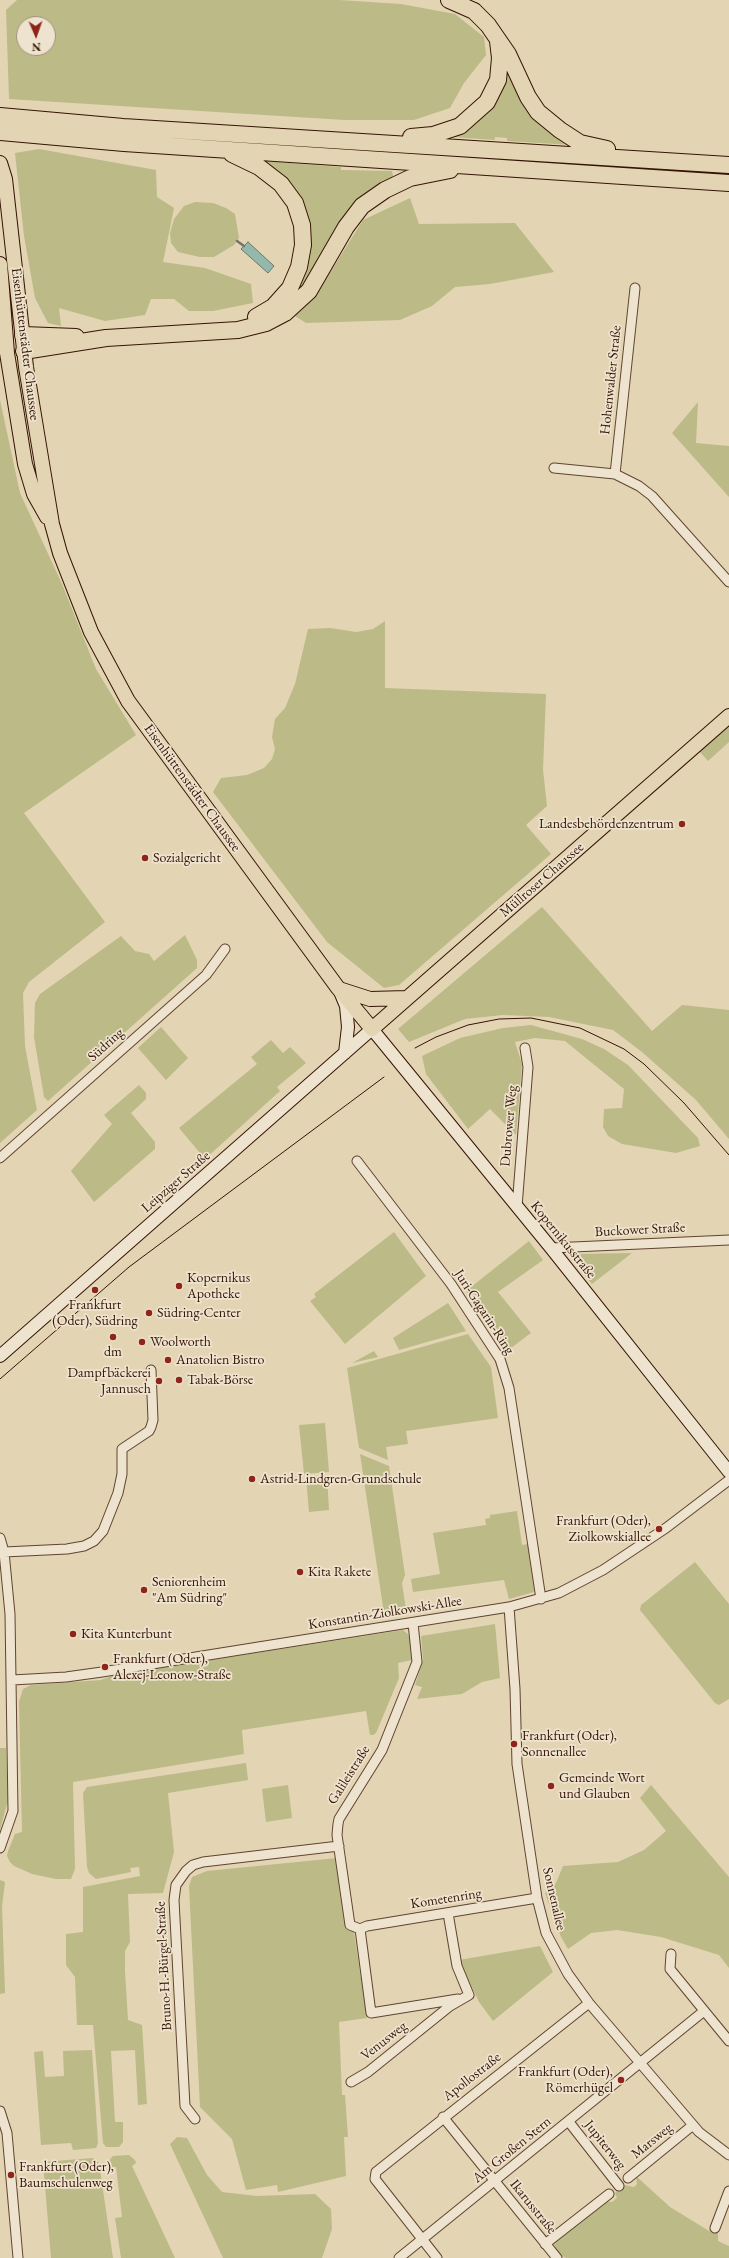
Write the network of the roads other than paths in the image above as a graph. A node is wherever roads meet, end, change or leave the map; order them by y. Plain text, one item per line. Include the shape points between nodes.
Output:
1 (449, 0) edge
2 (498, 39) junction
3 (0, 116) edge
4 (0, 132) edge
5 (322, 140) junction
6 (215, 149) junction
7 (651, 159) junction
8 (0, 163) edge
9 (729, 165) edge
10 (518, 168) junction
11 (729, 183) edge
12 (0, 264) edge
13 (1, 284) edge
14 (636, 288) dead end
15 (215, 330) junction
16 (23, 335) junction
17 (3, 337) edge
18 (106, 338) junction
19 (24, 351) junction
20 (4, 353) edge
21 (554, 468) dead end
22 (614, 474) junction
23 (52, 524) junction
24 (729, 582) edge
25 (729, 716) edge
26 (225, 949) dead end
27 (338, 988) junction
28 (407, 998) junction
29 (372, 1029) junction
30 (525, 1048) dead end
31 (345, 1053) junction
32 (0, 1158) edge
33 (357, 1161) dead end
34 (517, 1207) junction
35 (729, 1240) edge
36 (551, 1248) junction
37 (0, 1356) edge
38 (151, 1370) dead end
39 (729, 1472) edge
40 (729, 1480) edge
41 (0, 1538) edge
42 (4, 1552) junction
43 (541, 1599) junction
44 (510, 1608) junction
45 (413, 1623) junction
46 (12, 1680) junction
47 (339, 1846) junction
48 (0, 1848) edge
49 (537, 1898) junction
50 (448, 1913) junction
51 (360, 1929) junction
52 (671, 1954) dead end
53 (462, 1999) junction
54 (589, 2002) junction
55 (425, 2004) junction
56 (704, 2011) junction
57 (432, 2020) junction
58 (729, 2041) edge
59 (642, 2062) junction
60 (351, 2082) dead end
61 (0, 2111) edge
62 (443, 2117) junction
63 (195, 2119) dead end
64 (569, 2122) junction
65 (693, 2125) junction
66 (729, 2155) edge
67 (628, 2178) dead end
68 (495, 2182) junction
69 (619, 2186) dead end
70 (729, 2191) edge
71 (609, 2194) dead end
72 (715, 2228) dead end
73 (422, 2240) junction
74 (545, 2244) junction
75 (18, 2258) edge
76 (399, 2258) edge
77 (437, 2258) edge
78 (557, 2258) edge

1 - 2 highway via 461,4 481,17
2 - 5 highway via 498,80 487,102 460,126 433,135
2 - 7 highway via 538,112 560,130 580,143
3 - 5 highway
4 - 6 highway
5 - 7 highway
6 - 10 highway
6 - 15 highway via 260,167 281,184 294,204 302,225 303,245 299,267 290,288 273,307 252,320
7 - 9 highway
8 - 16 main road, Eisenhüttenstädter Chaussee via 5,179
10 - 11 highway
10 - 15 highway via 449,170 410,178 385,190 362,206 346,227 309,291 285,313 266,323 238,330
12 - 13 main road, Eisenhüttenstädter Chaussee
13 - 17 main road, Eisenhüttenstädter Chaussee
14 - 22 street, Hohenwalder Straße
15 - 18 highway
16 - 17 main road
16 - 18 highway
16 - 19 main road, Eisenhüttenstädter Chaussee
17 - 20 main road, Eisenhüttenstädter Chaussee
18 - 19 highway
19 - 20 main road
19 - 23 main road, Eisenhüttenstädter Chaussee
20 - 23 main road, Eisenhüttenstädter Chaussee via 25,464 34,494
21 - 22 street
22 - 24 street via 647,491
23 - 27 main road, Eisenhüttenstädter Chaussee via 60,553 91,632 128,700
25 - 28 main road, Müllroser Chaussee
26 - 32 street, Südring via 206,975
27 - 28 main road via 370,999
27 - 29 main road, Eisenhüttenstädter Chaussee
27 - 31 main road via 346,1006 348,1037
28 - 29 main road, Müllroser Chaussee
29 - 31 main road, Leipziger Straße
29 - 34 main road, Kopernikusstraße
30 - 34 street, Dubrower Weg via 528,1067
31 - 37 main road, Leipziger Straße
33 - 43 street, Juri-Gagarin-Ring via 451,1284 500,1359 509,1388
34 - 36 main road, Kopernikusstraße
35 - 36 street, Buckower Straße
36 - 39 main road, Kopernikusstraße
38 - 42 street via 151,1427 122,1449 122,1474 118,1494 103,1531 94,1541 84,1546
40 - 43 street, Konstantin-Ziolkowski-Allee via 666,1528 603,1570 559,1593
41 - 42 street
42 - 46 street via 10,1614
43 - 44 street, Konstantin-Ziolkowski-Allee
44 - 45 street, Konstantin-Ziolkowski-Allee
44 - 49 street, Sonnenallee via 517,1764
45 - 46 street, Konstantin-Ziolkowski-Allee via 102,1672
45 - 47 street, Galileistraße via 417,1662 382,1750 339,1819
46 - 48 street via 13,1811
47 - 51 street, Galileistraße via 350,1925
47 - 63 street, Bruno-H.-Bürgel-Straße via 203,1862 186,1871 176,1885 174,1900 185,2106
49 - 50 street, Kometenring
49 - 54 street, Sonnenallee via 546,1933 555,1953
50 - 51 street, Kometenring
50 - 53 street via 457,1966 469,1996
51 - 55 street, Venusweg via 371,2013
52 - 56 street via 670,1969
53 - 55 street, Venusweg
53 - 57 street, Venusweg
54 - 59 street, Sonnenallee
54 - 62 street, Apollostraße
55 - 57 street
56 - 58 street
56 - 59 street, Am Großen Stern
57 - 60 street, Venusweg via 368,2072
59 - 64 street, Am Großen Stern
59 - 65 street, Sonnenallee
61 - 75 street via 8,2133
62 - 68 street, Ikarusstraße
62 - 73 street, Apollostraße via 374,2175
64 - 68 street, Am Großen Stern
64 - 69 street, Jupiterweg
65 - 66 street, Sonnenallee via 706,2139
65 - 67 street, Marsweg
68 - 73 street, Am Großen Stern
68 - 74 street, Ikarusstraße
70 - 72 street
71 - 74 street
73 - 76 street, Am Großen Stern
73 - 77 street
74 - 78 street, Ikarusstraße

